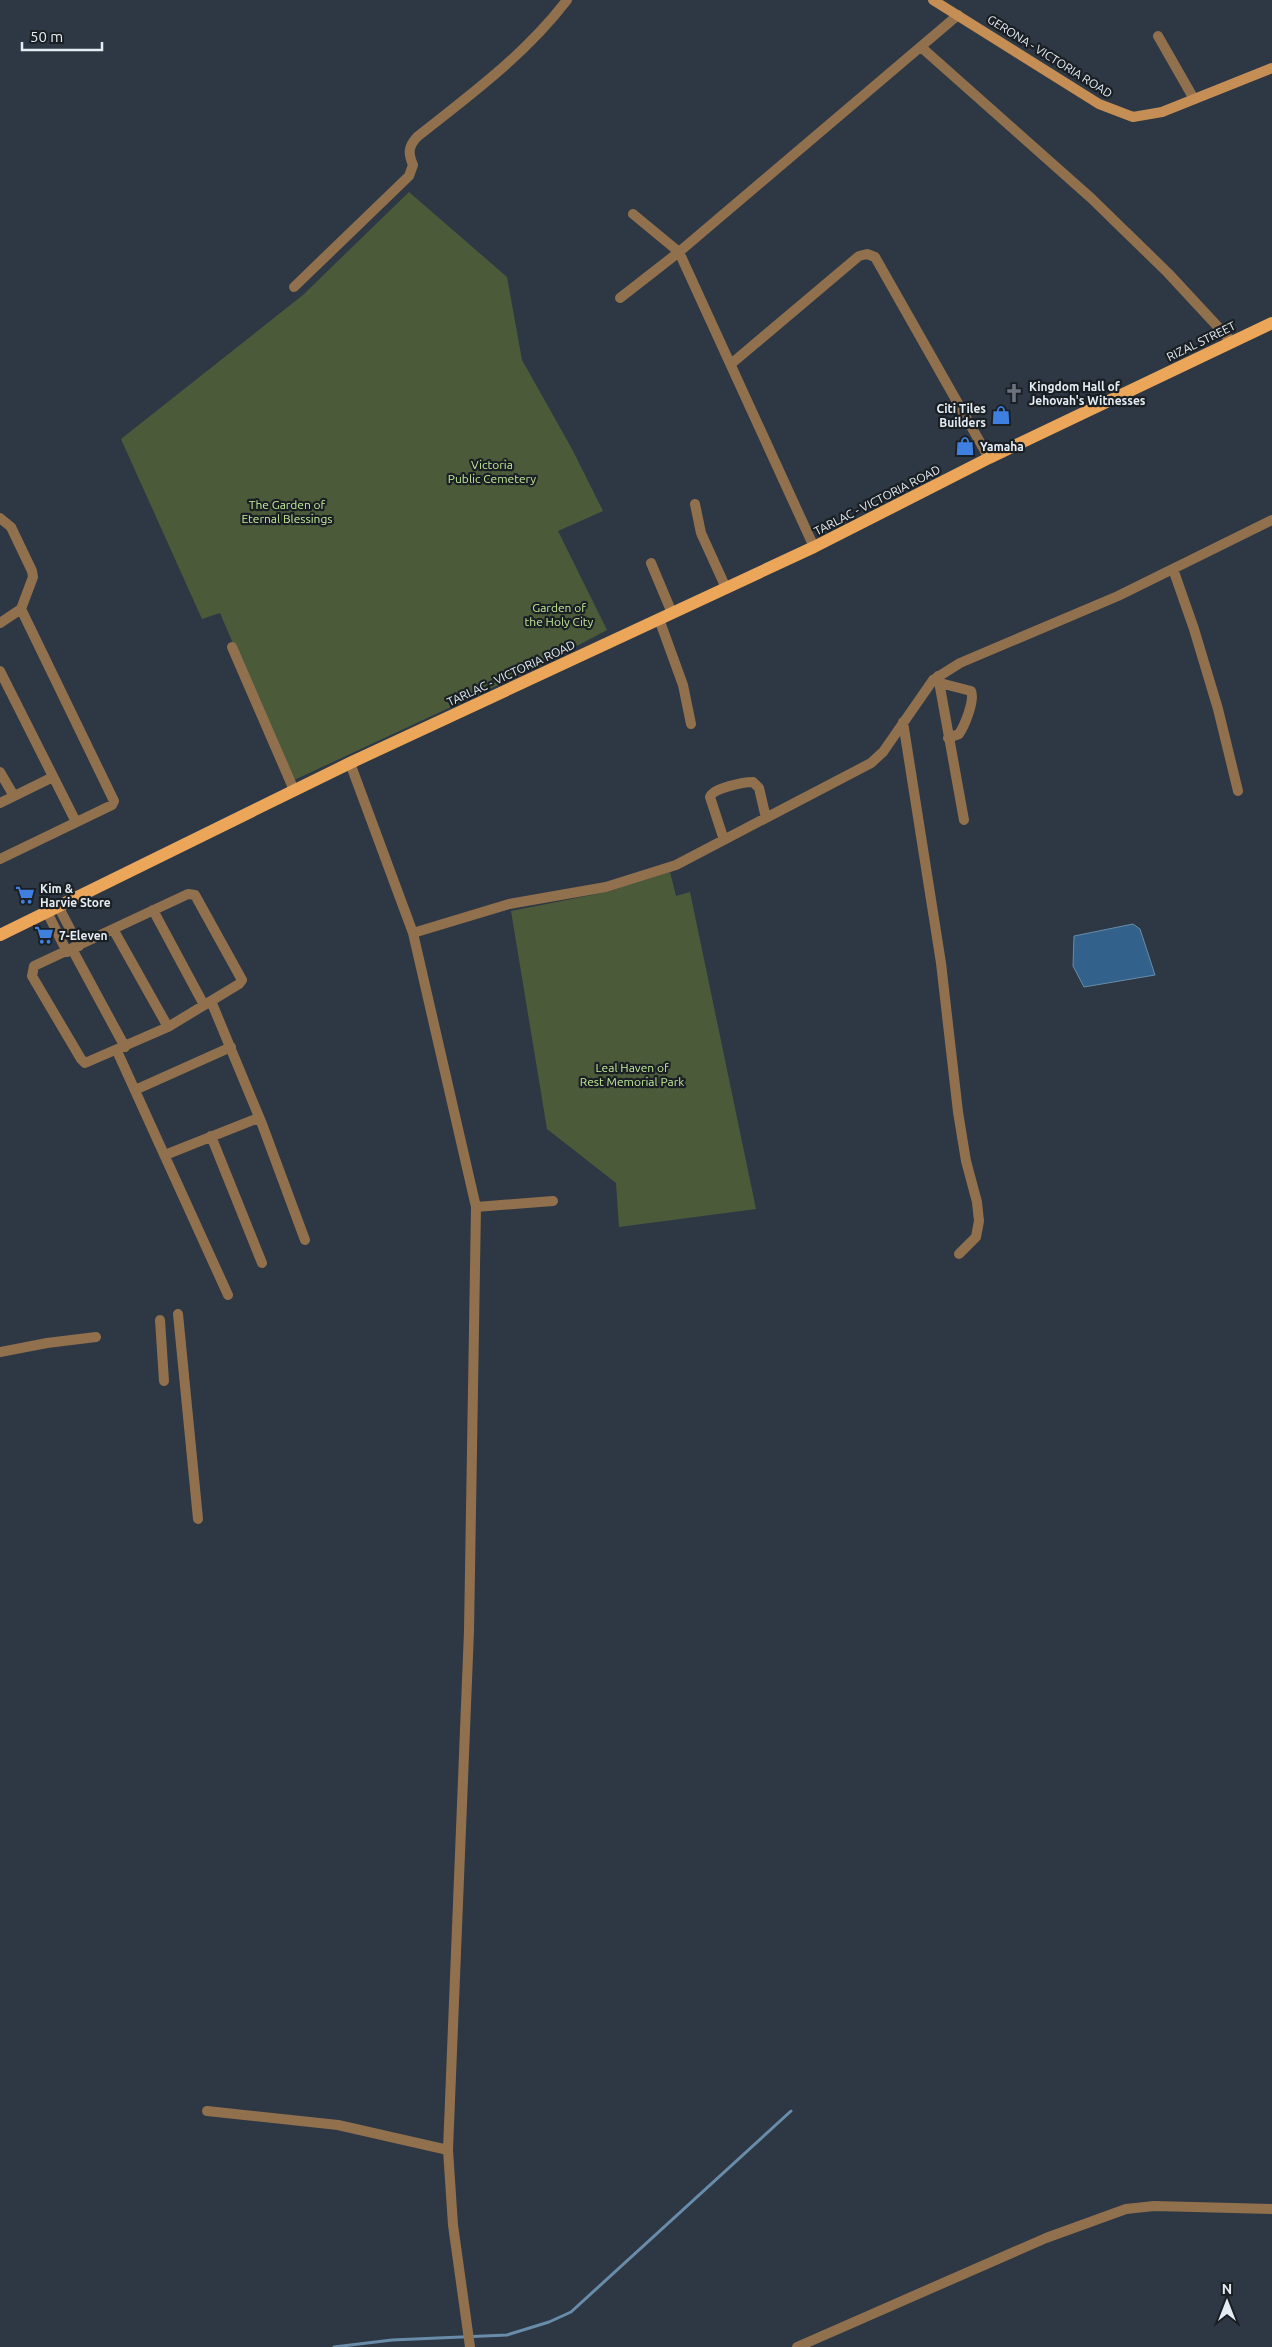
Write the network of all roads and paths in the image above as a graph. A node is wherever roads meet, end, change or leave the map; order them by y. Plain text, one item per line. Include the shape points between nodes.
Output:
1 (566, 0) edge
2 (933, 0) edge
3 (958, 15) junction
4 (1158, 36) dead end
5 (920, 47) junction
6 (1271, 70) edge
7 (1194, 99) junction
8 (633, 214) dead end
9 (679, 252) junction
10 (294, 286) dead end
11 (620, 298) dead end
12 (1272, 323) edge
13 (1232, 342) junction
14 (731, 364) junction
15 (1142, 385) joint
16 (989, 458) junction
17 (695, 504) dead end
18 (0, 518) edge
19 (1272, 520) edge
20 (814, 547) junction
21 (651, 563) dead end
22 (1173, 569) junction
23 (726, 588) junction
24 (21, 609) junction
25 (672, 613) junction
26 (659, 619) junction
27 (0, 623) edge
28 (232, 647) dead end
29 (0, 671) edge
30 (939, 680) junction
31 (903, 722) junction
32 (691, 724) dead end
33 (948, 738) junction
34 (350, 763) junction
35 (0, 772) edge
36 (53, 777) junction
37 (294, 790) junction
38 (1238, 791) dead end
39 (14, 796) junction
40 (0, 803) edge
41 (766, 818) junction
42 (964, 820) dead end
43 (76, 822) junction
44 (724, 840) junction
45 (0, 859) edge
46 (53, 909) junction
47 (153, 910) junction
48 (113, 929) junction
49 (413, 932) junction
50 (0, 935) edge
51 (73, 949) junction
52 (208, 1003) junction
53 (168, 1027) junction
54 (231, 1047) junction
55 (121, 1049) junction
56 (135, 1090) junction
57 (258, 1118) junction
58 (211, 1136) junction
59 (165, 1155) junction
60 (554, 1201) dead end
61 (476, 1207) junction
62 (305, 1240) dead end
63 (959, 1254) dead end
64 (262, 1263) dead end
65 (228, 1296) dead end
66 (178, 1314) dead end
67 (160, 1320) dead end
68 (96, 1337) dead end
69 (0, 1352) edge
70 (164, 1381) dead end
71 (198, 1519) dead end
72 (207, 2112) dead end
73 (448, 2150) junction
74 (1272, 2209) edge
75 (470, 2347) edge
76 (797, 2347) edge

1 - 10 street via 508,65 417,137 410,145 413,165 409,176
2 - 3 main road, GERONA - VICTORIA ROAD
3 - 5 street
3 - 7 main road, GERONA - VICTORIA ROAD via 1098,104 1133,117 1162,112
4 - 7 street
5 - 9 street
5 - 13 street via 1091,198 1168,273
6 - 7 main road, GERONA - VICTORIA ROAD
8 - 9 street
9 - 11 street
9 - 14 street
12 - 13 main road, RIZAL STREET
13 - 15 main road, RIZAL STREET
14 - 16 street via 859,256 871,255
14 - 20 street
15 - 16 main road, TARLAC - VICTORIA ROAD
16 - 20 main road, TARLAC - VICTORIA ROAD
17 - 23 street via 700,533
18 - 24 street via 11,528 32,571 33,577
19 - 22 street
20 - 23 main road, TARLAC - VICTORIA ROAD
21 - 25 street
22 - 30 street via 960,663
22 - 38 street via 1218,710
23 - 25 main road, TARLAC - VICTORIA ROAD
24 - 27 street
24 - 43 street via 114,801 112,805
25 - 26 main road, TARLAC - VICTORIA ROAD
26 - 32 street via 683,684
26 - 34 main road, TARLAC - VICTORIA ROAD
28 - 37 street
29 - 36 street
30 - 31 street via 933,680
30 - 33 street
30 - 33 street via 972,693 963,728 959,734
31 - 41 street via 884,752 871,763
31 - 63 street via 941,963 958,1112 979,1221 976,1237
33 - 42 street
34 - 37 main road, TARLAC - VICTORIA ROAD
34 - 49 street
35 - 39 street
36 - 39 street
36 - 43 street
37 - 46 main road, TARLAC - VICTORIA ROAD
39 - 40 street
41 - 44 street
41 - 44 street via 759,788 753,782 711,793
43 - 45 street
44 - 49 street via 676,865 606,887 509,904
46 - 50 main road, TARLAC - VICTORIA ROAD
46 - 51 street
47 - 48 street
47 - 52 street
47 - 52 street via 183,895 195,895 242,980
48 - 51 street
48 - 53 street
49 - 61 street
51 - 55 street
51 - 55 street via 34,966 32,976 85,1063
52 - 53 street
52 - 54 street
53 - 55 street
54 - 56 street
54 - 57 street
55 - 56 street
56 - 59 street
57 - 58 street
57 - 62 street
58 - 59 street
58 - 64 street
59 - 65 street
60 - 61 street
61 - 73 street via 469,1631
66 - 71 street
67 - 70 street
68 - 69 street
72 - 73 street via 338,2125
73 - 75 street via 452,2225
74 - 76 street via 1154,2206 1126,2209 1046,2238

